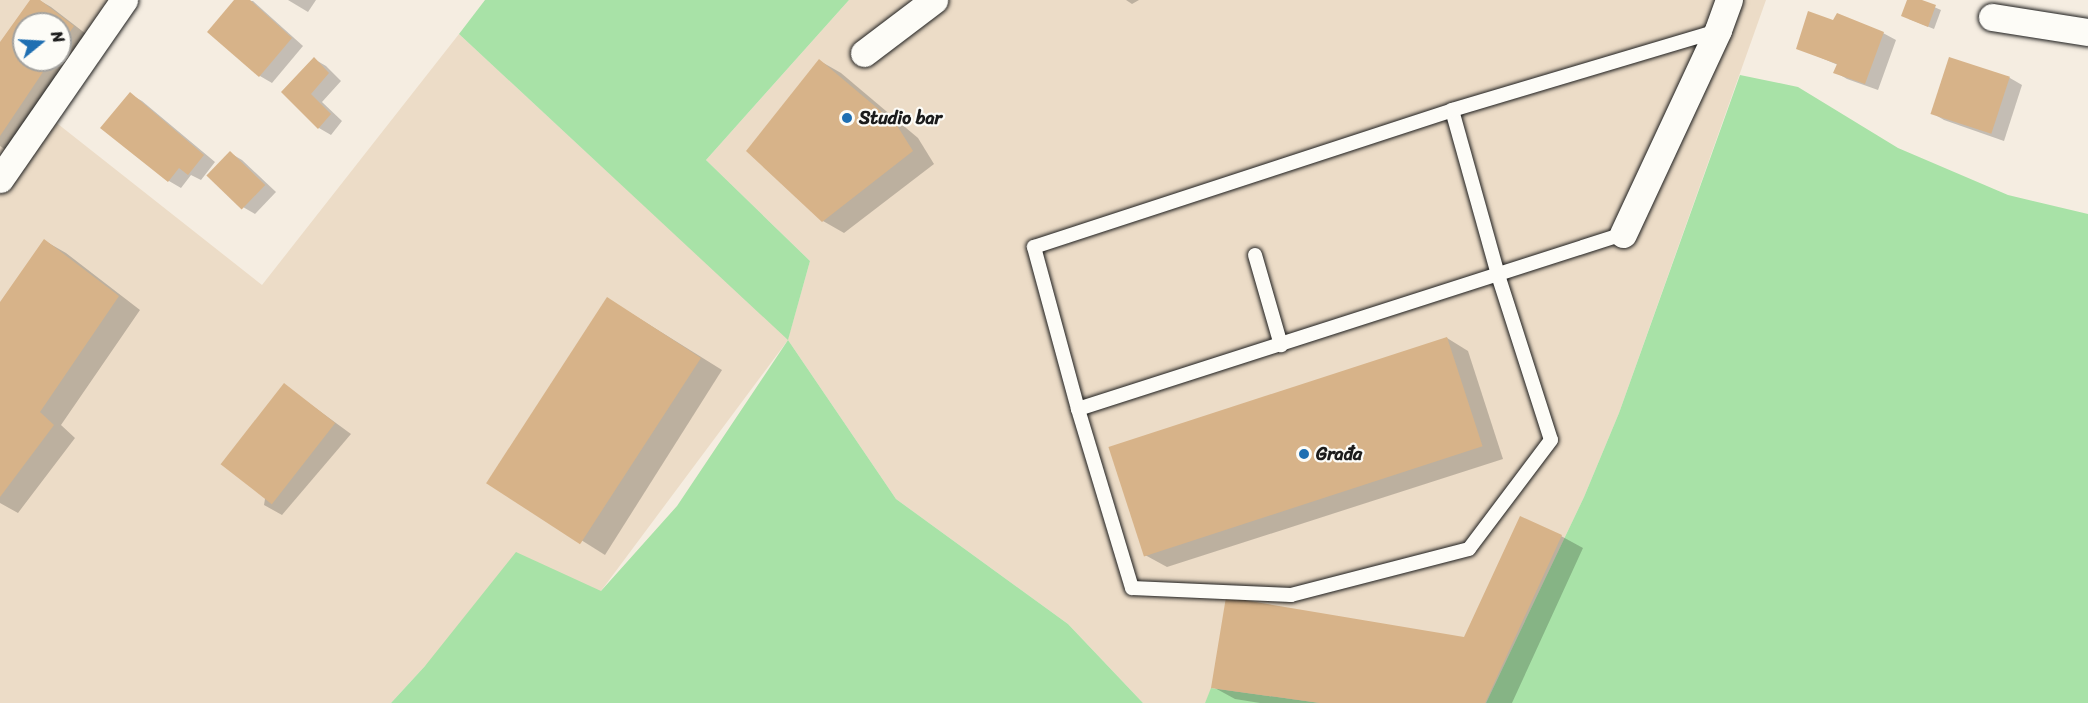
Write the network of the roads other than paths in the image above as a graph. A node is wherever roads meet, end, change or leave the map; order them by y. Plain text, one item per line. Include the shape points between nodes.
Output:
1 (124, 0) edge
2 (934, 0) edge
3 (1729, 0) edge
4 (1992, 18) dead end
5 (1718, 30) junction
6 (2088, 32) edge
7 (864, 53) dead end
8 (1452, 110) junction
9 (0, 179) edge
10 (1623, 234) joint
11 (1255, 255) dead end
12 (1498, 275) junction
13 (1281, 345) junction
14 (1078, 409) junction

1 - 9 street
2 - 7 street
3 - 5 street
4 - 6 street
5 - 8 lane
5 - 10 street
8 - 12 lane
8 - 14 lane via 1034,247
10 - 12 lane
11 - 13 lane
12 - 13 lane
12 - 14 lane via 1551,440 1469,549 1291,594 1132,588
13 - 14 lane

